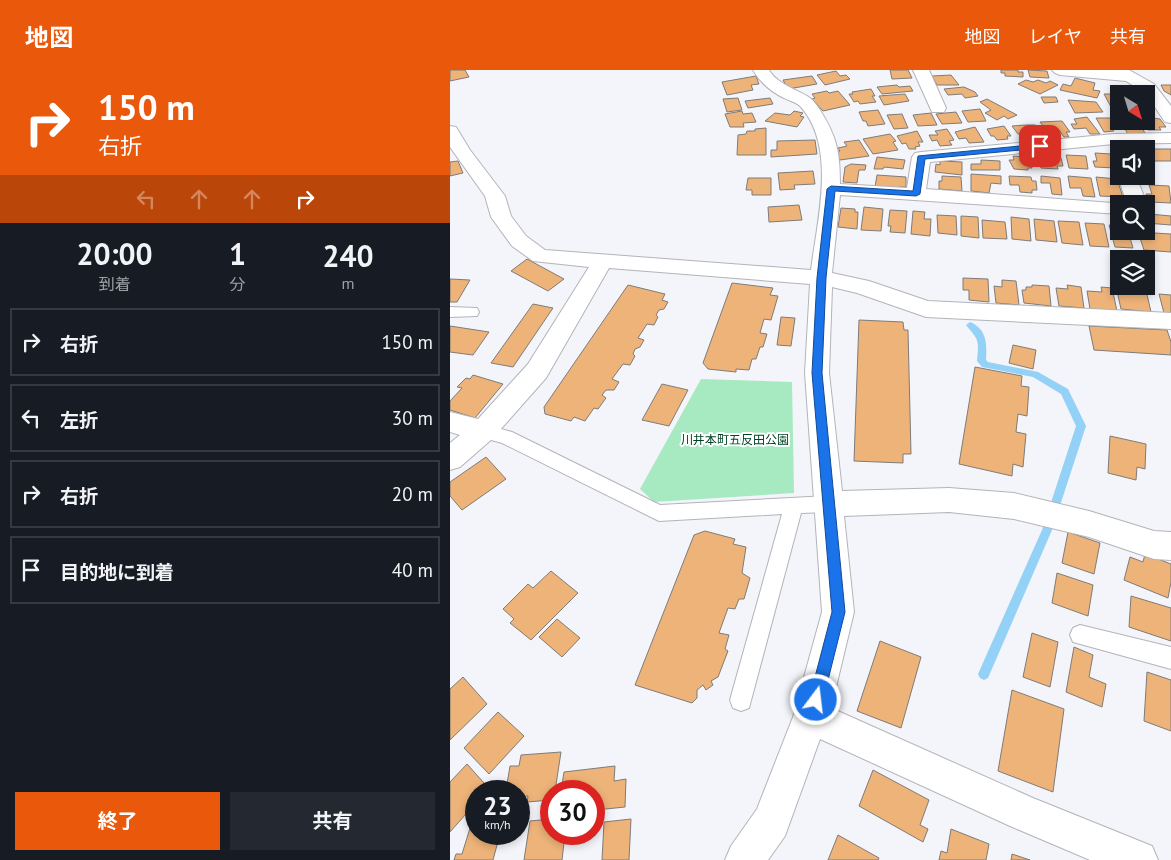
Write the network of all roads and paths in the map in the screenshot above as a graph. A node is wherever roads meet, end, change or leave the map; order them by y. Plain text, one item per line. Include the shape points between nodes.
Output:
1 (761, 70) edge
2 (920, 70) edge
3 (1060, 70) edge
4 (1123, 74) edge
5 (938, 108) dead end
6 (1171, 118) edge
7 (450, 131) edge
8 (1171, 138) edge
9 (1155, 140) edge
10 (1110, 146) edge
11 (456, 153) edge
12 (831, 189) junction
13 (916, 194) junction
14 (1110, 207) edge
15 (603, 261) junction
16 (821, 278) junction
17 (450, 312) edge
18 (472, 312) dead end
19 (1171, 321) edge
20 (450, 422) edge
21 (484, 431) junction
22 (450, 459) edge
23 (828, 504) junction
24 (794, 506) junction
25 (1171, 546) edge
26 (1080, 634) dead end
27 (1171, 658) edge
28 (741, 700) dead end
29 (811, 717) junction
30 (745, 860) edge
31 (1138, 860) edge

1 - 12 street via 766,78 788,94 806,102 822,127 831,154
2 - 5 street
3 - 4 street
4 - 6 street via 1148,87
7 - 11 street
8 - 9 street
10 - 13 street via 921,157
11 - 15 street via 495,196 501,217 518,241 540,256
12 - 13 street
12 - 16 street
13 - 14 street
15 - 16 street
15 - 21 street via 537,371
16 - 19 street via 861,286 926,309
16 - 23 street via 817,373
17 - 18 lane
20 - 21 street
21 - 22 street
21 - 24 lane via 506,437 660,513
23 - 24 lane
23 - 25 street via 949,500 1014,506 1089,524 1154,545
23 - 29 street via 838,612
24 - 28 lane
26 - 27 lane
29 - 30 street via 771,822
29 - 31 street via 1023,813

